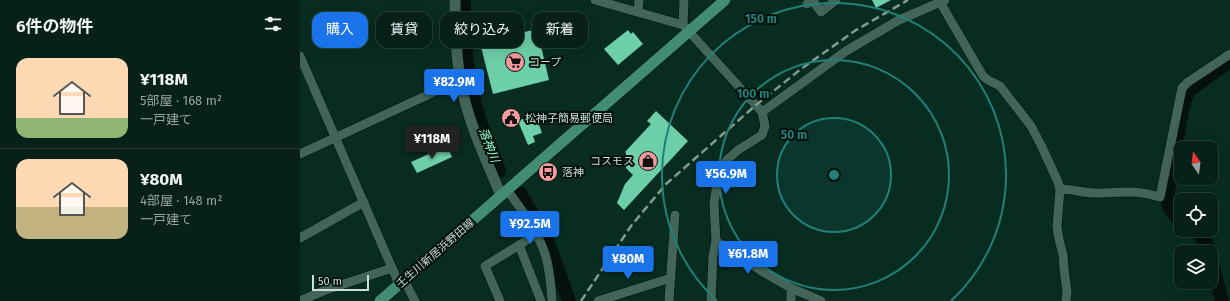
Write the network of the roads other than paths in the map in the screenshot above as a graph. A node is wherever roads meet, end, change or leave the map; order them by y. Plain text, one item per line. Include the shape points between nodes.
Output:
1 (455, 0) edge
2 (595, 0) edge
3 (639, 0) edge
4 (684, 0) edge
5 (725, 0) edge
6 (836, 0) edge
7 (942, 1) edge
8 (807, 4) dead end
9 (638, 12) junction
10 (686, 28) junction
11 (1230, 54) edge
12 (300, 56) edge
13 (460, 80) junction
14 (762, 112) junction
15 (334, 138) junction
16 (300, 154) edge
17 (1060, 188) junction
18 (504, 192) junction
19 (364, 202) junction
20 (675, 216) dead end
21 (537, 234) junction
22 (300, 238) edge
23 (716, 241) junction
24 (519, 245) junction
25 (392, 268) junction
26 (671, 278) junction
27 (402, 282) junction
28 (791, 288) junction
29 (300, 300) edge
30 (380, 301) edge
31 (415, 301) edge
32 (500, 301) edge
33 (541, 301) edge
34 (552, 301) edge
35 (598, 301) edge
36 (669, 301) edge
37 (711, 301) edge
38 (791, 301) edge
39 (821, 301) edge
40 (1066, 301) edge

1 - 13 street
2 - 9 street
3 - 9 street
4 - 10 street
5 - 10 main road, 壬生川新居浜野田線
6 - 8 street via 821,12 813,1
7 - 14 street via 898,20 846,51
7 - 17 street via 983,76 1000,86 1031,126
9 - 10 street
10 - 14 street
10 - 18 main road, 壬生川新居浜野田線
11 - 17 street via 1182,88 1160,197 1146,193 1093,193
12 - 15 street
13 - 15 street
13 - 18 street via 478,143
14 - 23 street via 762,135 727,160 718,176 714,204
15 - 16 street
15 - 19 street
17 - 40 street via 1057,228 1064,255
18 - 21 street
18 - 27 main road, 壬生川新居浜野田線
19 - 22 street
19 - 25 street
20 - 26 street
21 - 24 street
21 - 34 street via 546,255
23 - 28 street
23 - 37 street
24 - 32 street via 485,266
24 - 33 street
25 - 27 street
25 - 29 street
26 - 35 street
26 - 36 street
27 - 30 main road, 壬生川新居浜野田線
27 - 31 street
28 - 38 street
28 - 39 street

